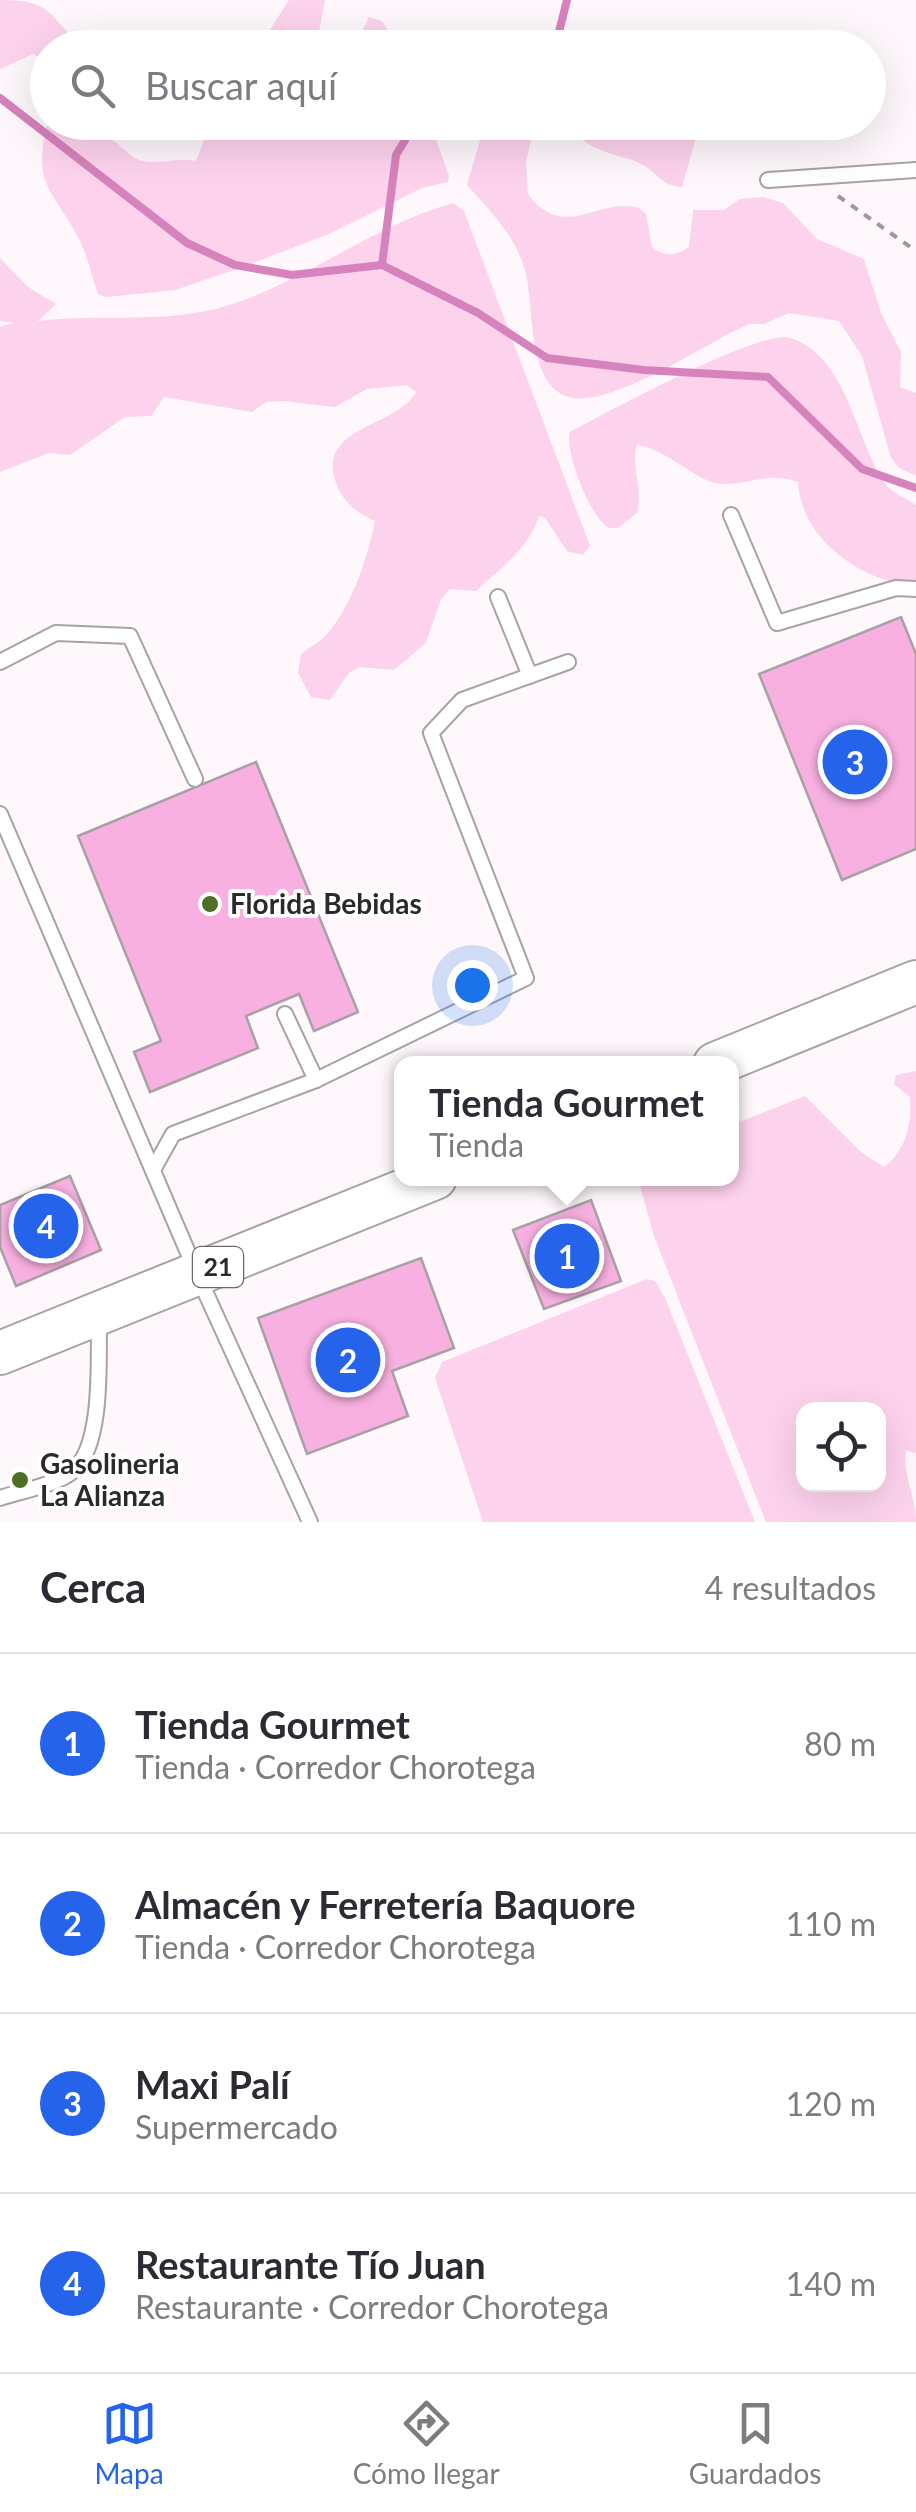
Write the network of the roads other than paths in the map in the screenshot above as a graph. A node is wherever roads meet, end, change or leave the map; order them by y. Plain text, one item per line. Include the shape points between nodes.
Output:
1 (916, 170) edge
2 (768, 180) dead end
3 (731, 515) dead end
4 (916, 589) edge
5 (498, 598) dead end
6 (0, 662) edge
7 (568, 662) dead end
8 (530, 676) junction
9 (195, 779) dead end
10 (0, 814) edge
11 (916, 982) edge
12 (285, 1014) dead end
13 (735, 1056) edge
14 (316, 1080) junction
15 (154, 1168) junction
16 (416, 1186) edge
17 (198, 1276) junction
18 (99, 1314) junction
19 (0, 1353) edge
20 (0, 1498) edge
21 (310, 1522) edge

1 - 2 lane
3 - 4 lane via 777,623 896,588
5 - 8 lane
6 - 9 lane via 56,633 130,636
7 - 8 lane
8 - 14 lane via 462,700 430,734 526,978
10 - 15 lane
11 - 13 main road
12 - 14 lane
14 - 15 lane via 172,1134
15 - 17 lane
16 - 17 main road, 21
17 - 18 main road, 21
17 - 21 lane
18 - 19 main road, 21
18 - 20 lane via 97,1400 81,1462 71,1474

